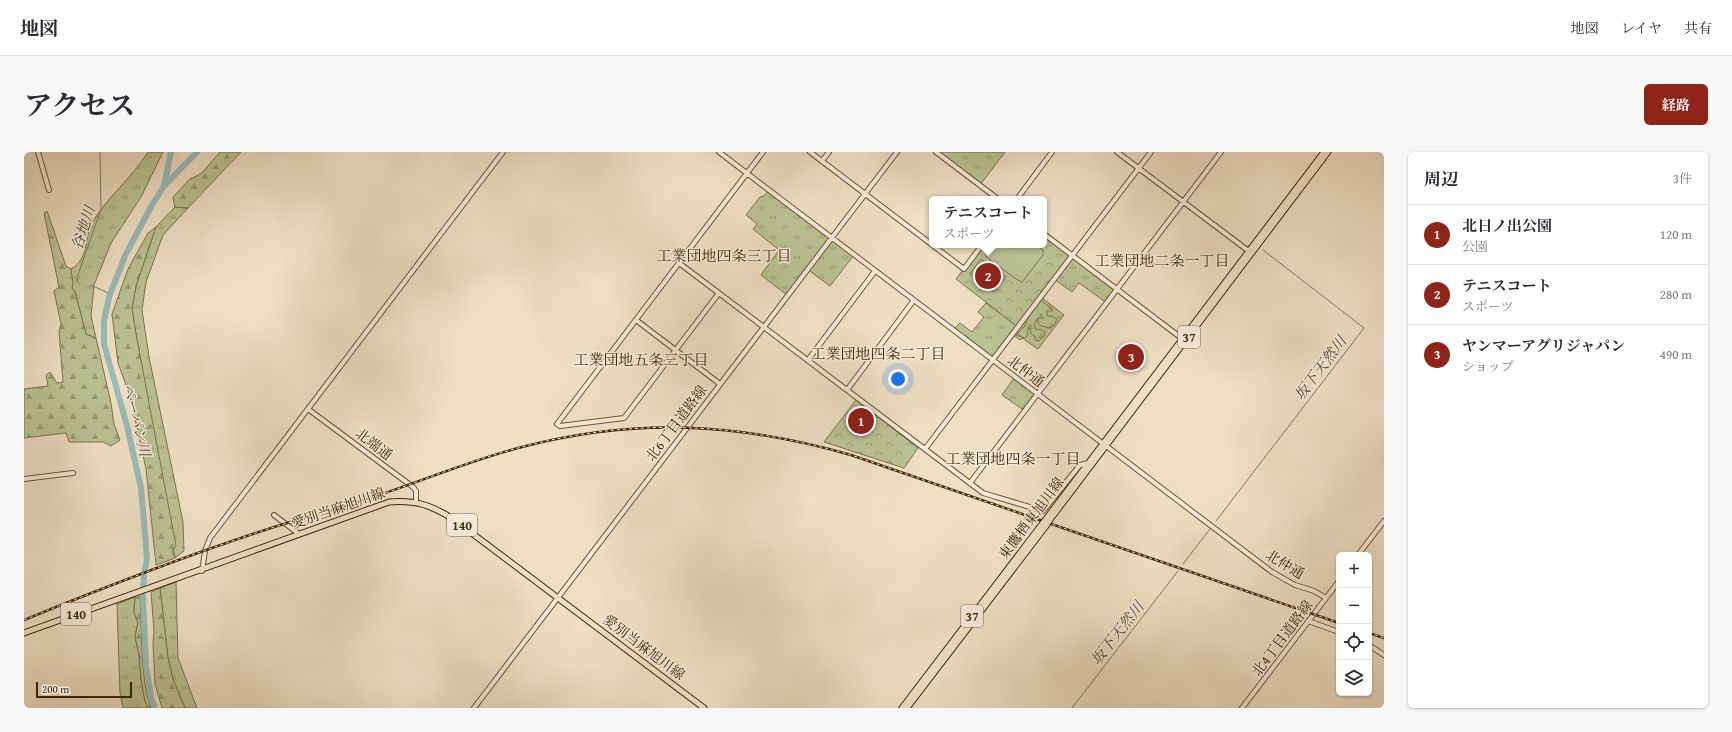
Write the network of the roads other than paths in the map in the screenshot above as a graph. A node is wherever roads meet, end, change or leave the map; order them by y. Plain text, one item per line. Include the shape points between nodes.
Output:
1 (38, 152) edge
2 (503, 152) edge
3 (719, 152) edge
4 (763, 152) edge
5 (810, 152) edge
6 (829, 152) edge
7 (897, 152) edge
8 (936, 152) edge
9 (1052, 152) edge
10 (1117, 152) edge
11 (1151, 152) edge
12 (1221, 152) edge
13 (1325, 153) edge
14 (822, 161) junction
15 (1138, 168) junction
16 (746, 173) junction
17 (49, 190) dead end
18 (864, 194) junction
19 (994, 196) edge
20 (1019, 196) edge
21 (1183, 202) junction
22 (1047, 236) edge
23 (831, 237) junction
24 (929, 243) edge
25 (936, 248) edge
26 (980, 248) edge
27 (1250, 252) junction
28 (1072, 255) junction
29 (679, 263) junction
30 (876, 271) junction
31 (1117, 289) junction
32 (719, 293) junction
33 (914, 300) junction
34 (636, 320) junction
35 (764, 327) junction
36 (1184, 340) junction
37 (675, 350) junction
38 (808, 360) junction
39 (993, 360) junction
40 (720, 384) junction
41 (847, 390) junction
42 (1038, 394) junction
43 (308, 408) junction
44 (1105, 445) junction
45 (925, 449) junction
46 (1088, 463) junction
47 (73, 472) dead end
48 (24, 479) edge
49 (970, 483) junction
50 (416, 502) junction
51 (274, 515) dead end
52 (1384, 522) edge
53 (1046, 523) junction
54 (299, 534) junction
55 (1360, 552) edge
56 (202, 570) junction
57 (1336, 585) edge
58 (558, 597) junction
59 (1326, 598) junction
60 (1308, 621) junction
61 (1336, 631) edge
62 (24, 633) edge
63 (1372, 647) edge
64 (1384, 656) edge
65 (474, 708) edge
66 (704, 708) edge
67 (902, 708) edge
68 (907, 708) edge
69 (1242, 708) edge

1 - 17 street
2 - 43 street
3 - 16 street, 北仲通
4 - 16 street
5 - 14 street
6 - 14 street
7 - 18 street, 北6丁目道路線
8 - 19 street
9 - 20 street
10 - 15 street
11 - 15 street
12 - 21 street
13 - 27 main road, 東鷹栖東旭川線 / 37
14 - 18 street
15 - 21 street
15 - 28 street
16 - 23 street, 北仲通
16 - 29 street
18 - 23 street, 北6丁目道路線
18 - 24 street
21 - 27 street
21 - 31 street
22 - 28 street
23 - 30 street, 北仲通
23 - 35 street, 北6丁目道路線
25 - 26 street via 964,269
27 - 36 main road, 東鷹栖東旭川線 / 37
28 - 31 street
28 - 39 street
29 - 32 street
29 - 34 street
30 - 33 street, 北仲通
30 - 38 street
31 - 36 street
31 - 42 street
32 - 35 street
32 - 37 street
33 - 39 street, 北仲通
33 - 41 street
34 - 37 street
34 - 37 street via 557,424 560,426 624,418
35 - 38 street
35 - 40 street, 北6丁目道路線
36 - 44 main road, 東鷹栖東旭川線 / 37
37 - 40 street
38 - 41 street
39 - 42 street, 北仲通
39 - 45 street
40 - 58 street, 北6丁目道路線
41 - 45 street
42 - 44 street, 北仲通
42 - 49 street
43 - 50 street, 北端通 via 413,487 416,491
43 - 56 street via 210,538
44 - 46 main road, 東鷹栖東旭川線 / 37
44 - 53 main road, 東鷹栖東旭川線 / 37
44 - 59 street, 北仲通 via 1272,572
45 - 49 street
46 - 49 street via 1080,465 1043,511 983,493
46 - 53 main road, 東鷹栖東旭川線 / 37
47 - 48 street
50 - 54 main road, 愛別当麻旭川線 / 140 via 389,502
50 - 58 main road, 愛別当麻旭川線 / 140 via 436,508 453,519
51 - 54 street
52 - 55 street
53 - 67 main road, 東鷹栖東旭川線 / 37
53 - 68 main road, 東鷹栖東旭川線 / 37
54 - 56 main road, 愛別当麻旭川線 / 140
56 - 62 main road, 愛別当麻旭川線 / 140
57 - 59 street, 北4丁目道路線
58 - 65 street, 北6丁目道路線
58 - 66 main road, 愛別当麻旭川線 / 140
59 - 60 street, 北4丁目道路線
60 - 61 street
60 - 69 street, 北4丁目道路線
63 - 64 street

